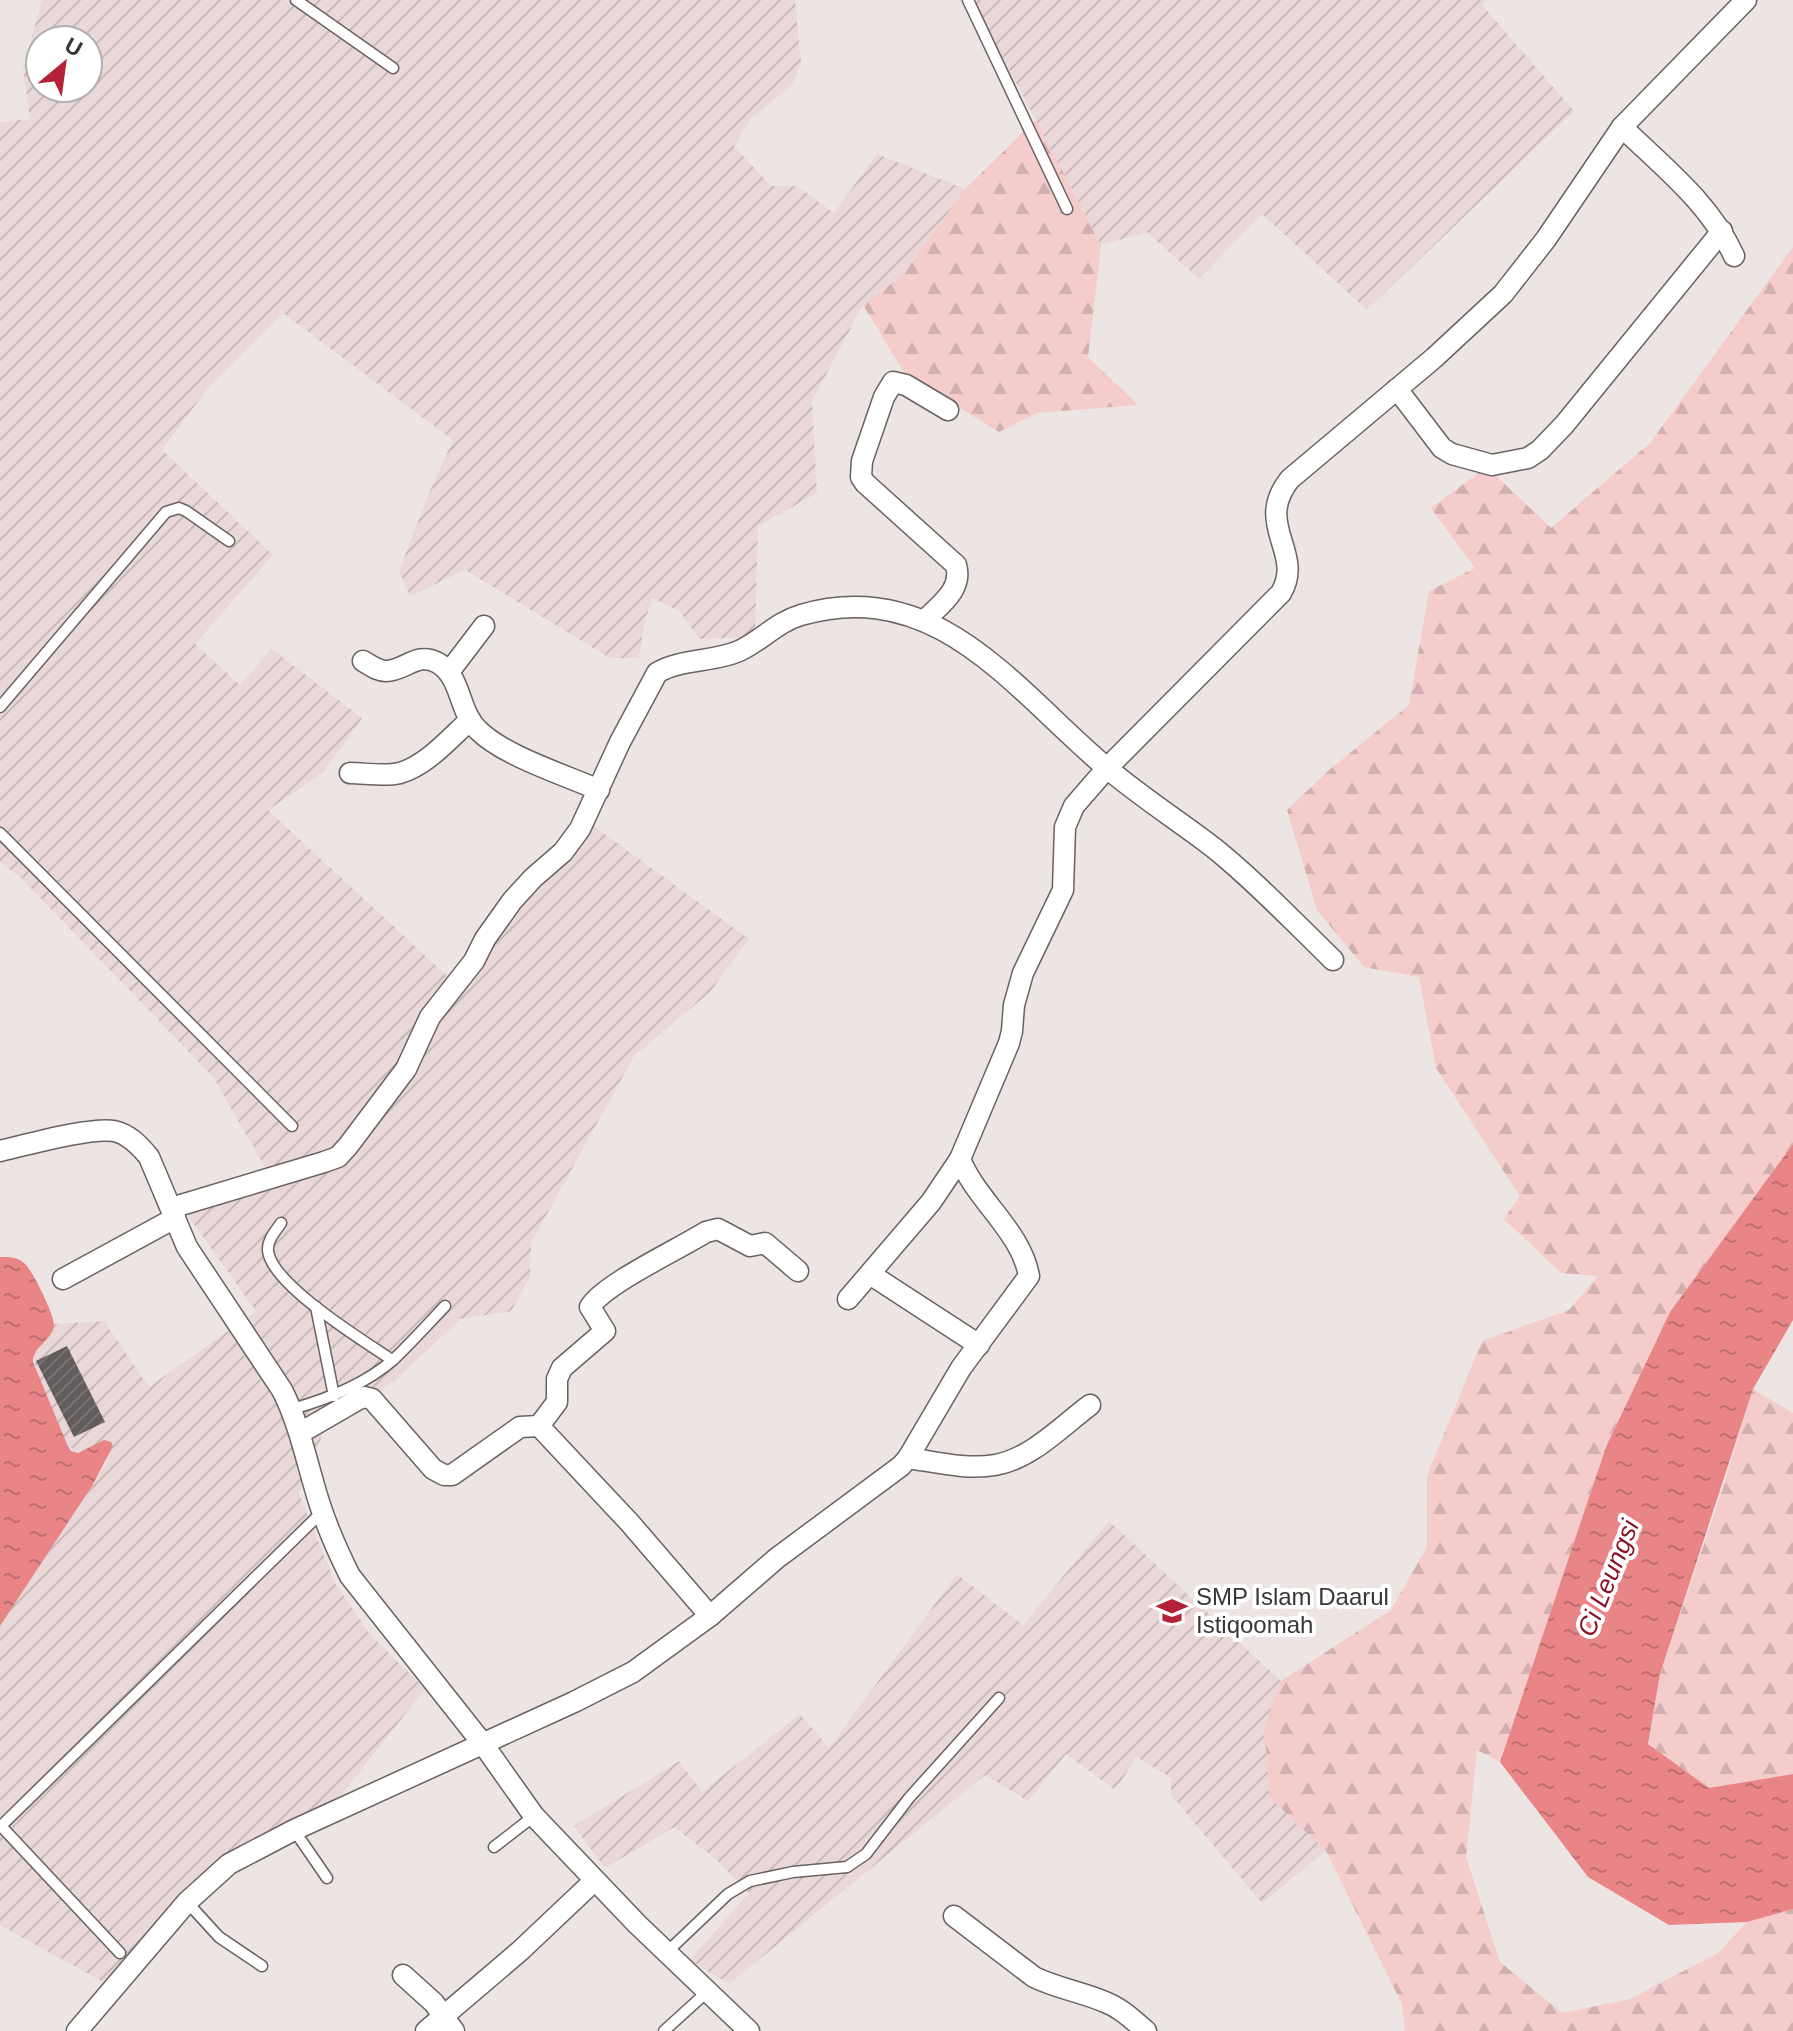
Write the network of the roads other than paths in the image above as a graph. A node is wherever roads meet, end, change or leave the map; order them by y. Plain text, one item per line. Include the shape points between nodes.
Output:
1 (296, 0) edge
2 (968, 0) edge
3 (1746, 0) edge
4 (393, 68) dead end
5 (1622, 127) junction
6 (1067, 209) dead end
7 (1722, 231) junction
8 (1734, 256) dead end
9 (1397, 389) junction
10 (948, 410) dead end
11 (229, 541) dead end
12 (925, 620) junction
13 (484, 626) dead end
14 (363, 661) dead end
15 (449, 672) junction
16 (0, 707) edge
17 (470, 720) junction
18 (1107, 768) junction
19 (350, 773) dead end
20 (599, 790) junction
21 (0, 833) edge
22 (1333, 960) dead end
23 (292, 1126) dead end
24 (0, 1151) edge
25 (960, 1159) junction
26 (173, 1213) junction
27 (281, 1223) dead end
28 (798, 1271) dead end
29 (870, 1274) junction
30 (63, 1279) dead end
31 (848, 1299) dead end
32 (445, 1306) dead end
33 (316, 1307) junction
34 (979, 1345) junction
35 (392, 1360) junction
36 (334, 1396) junction
37 (1090, 1405) dead end
38 (292, 1409) junction
39 (539, 1426) junction
40 (300, 1433) junction
41 (908, 1458) junction
42 (322, 1512) junction
43 (710, 1616) junction
44 (999, 1698) dead end
45 (483, 1744) junction
46 (534, 1816) junction
47 (0, 1826) edge
48 (294, 1830) junction
49 (494, 1847) dead end
50 (327, 1878) dead end
51 (594, 1881) junction
52 (187, 1902) junction
53 (954, 1916) dead end
54 (667, 1952) junction
55 (120, 1953) dead end
56 (262, 1966) dead end
57 (403, 1975) dead end
58 (708, 1991) junction
59 (449, 2023) edge
60 (77, 2031) edge
61 (426, 2031) edge
62 (664, 2031) edge
63 (749, 2031) edge
64 (1146, 2031) edge

1 - 4 lane
2 - 6 lane
3 - 5 street
5 - 7 street
5 - 9 street via 1509,286
7 - 8 street
7 - 9 street via 1564,425 1528,458 1492,465 1452,454
9 - 18 street via 1282,490 1275,511 1288,576 1281,593
10 - 12 street via 893,382 860,469 865,483 956,565 956,587
11 - 16 lane via 179,508 166,512
12 - 18 street via 991,661
12 - 20 street via 879,609 803,614 733,654 662,670
13 - 15 street
14 - 15 street via 387,671 427,659
15 - 17 street
17 - 19 street via 399,773
17 - 20 street via 505,749
18 - 22 street via 1244,874
18 - 25 street via 1068,817 1060,901 1023,973 1009,1043
20 - 26 street via 580,829 512,901 430,1017 406,1069 338,1157
21 - 23 lane
24 - 26 street via 114,1131 149,1157
25 - 29 street
25 - 34 street via 1028,1266 1029,1276
26 - 30 street
26 - 38 street via 199,1266
27 - 33 lane via 269,1243 271,1261
28 - 39 street via 765,1243 750,1246 718,1229 634,1273 594,1300 590,1307 605,1331 562,1368 557,1402
29 - 31 street
29 - 34 street
32 - 35 lane
33 - 35 lane
33 - 36 lane
34 - 41 street
35 - 36 lane
36 - 38 lane
37 - 41 street via 1016,1459 965,1466
38 - 40 street
39 - 40 street via 520,1427 452,1475 433,1469 372,1399 357,1400
39 - 43 street
40 - 42 street
41 - 43 street
42 - 45 street via 350,1576
42 - 47 lane
43 - 45 street via 633,1672
44 - 54 lane via 857,1862 750,1881 728,1894
45 - 46 street
45 - 48 street
46 - 49 lane
46 - 51 street
47 - 55 lane
48 - 50 lane
48 - 52 street via 229,1864
51 - 54 street
51 - 59 street
52 - 56 lane via 219,1937
52 - 60 street
53 - 64 street via 1034,1977 1106,2002
54 - 58 street
57 - 59 street
58 - 62 lane
58 - 63 street
59 - 61 street

